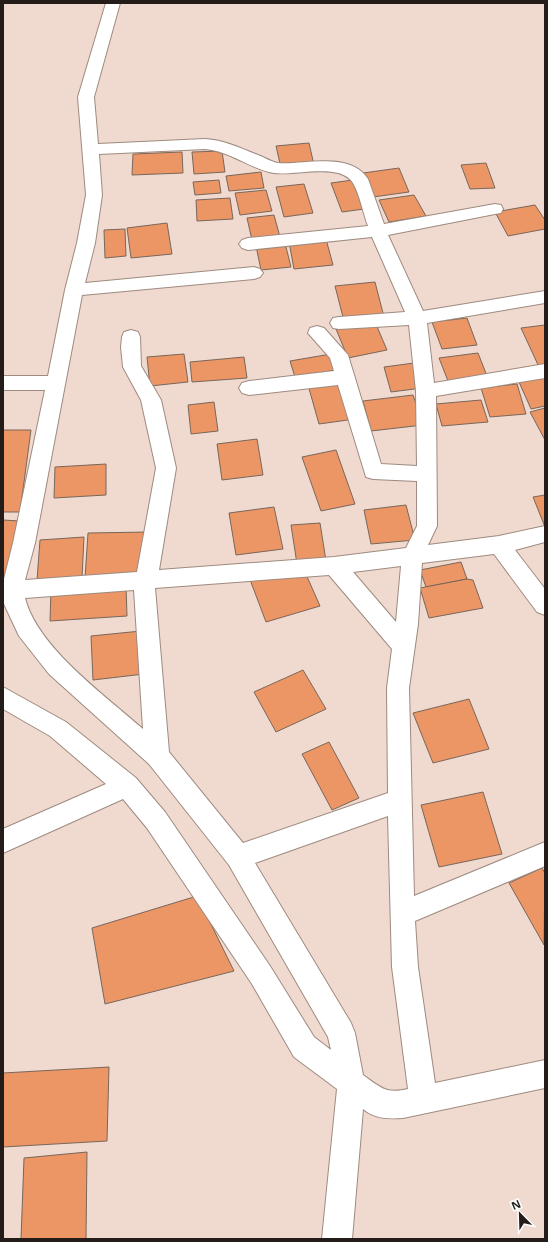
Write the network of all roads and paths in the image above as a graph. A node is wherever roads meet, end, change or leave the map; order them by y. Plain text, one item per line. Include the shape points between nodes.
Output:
1 (113, 3) edge
2 (90, 149) junction
3 (495, 209) dead end
4 (378, 231) junction
5 (248, 244) dead end
6 (254, 273) dead end
7 (74, 290) junction
8 (545, 297) edge
9 (417, 318) junction
10 (339, 323) dead end
11 (317, 333) dead end
12 (131, 337) dead end
13 (545, 372) edge
14 (346, 377) junction
15 (55, 383) junction
16 (3, 384) edge
17 (249, 388) dead end
18 (426, 391) junction
19 (428, 474) junction
20 (545, 534) edge
21 (499, 545) junction
22 (412, 557) junction
23 (334, 566) junction
24 (144, 581) junction
25 (7, 591) edge
26 (545, 606) edge
27 (404, 647) junction
28 (3, 697) edge
29 (157, 756) junction
30 (127, 786) junction
31 (400, 800) junction
32 (3, 841) edge
33 (545, 854) edge
34 (238, 857) junction
35 (402, 914) junction
36 (545, 1074) edge
37 (351, 1084) junction
38 (424, 1100) junction
39 (337, 1239) edge

1 - 2 street via 86,97
2 - 4 street via 219,145 275,168 322,166 345,169 360,179
2 - 7 street via 94,195 86,243
3 - 4 street
4 - 5 street
4 - 9 street
6 - 7 street
7 - 15 street
8 - 9 street
9 - 10 street
9 - 18 street
11 - 14 street via 339,355
12 - 24 street via 132,367 151,400 166,468
13 - 18 street
14 - 17 street
14 - 19 street via 373,471
15 - 16 street
15 - 25 street via 24,543
18 - 19 street
19 - 22 street via 427,526
20 - 21 street
21 - 22 street
21 - 26 street
22 - 23 street
22 - 27 street
23 - 24 street
23 - 27 street
24 - 25 street
24 - 29 street
25 - 29 street via 27,629 57,667
27 - 31 street via 398,688
28 - 30 street via 58,729
29 - 34 street
30 - 32 street
30 - 37 street via 156,820 261,975 304,1047
31 - 34 street
31 - 35 street
33 - 35 street
34 - 37 street via 340,1033
35 - 38 street via 405,967
36 - 38 street
37 - 38 street via 377,1103 389,1105
37 - 39 street

